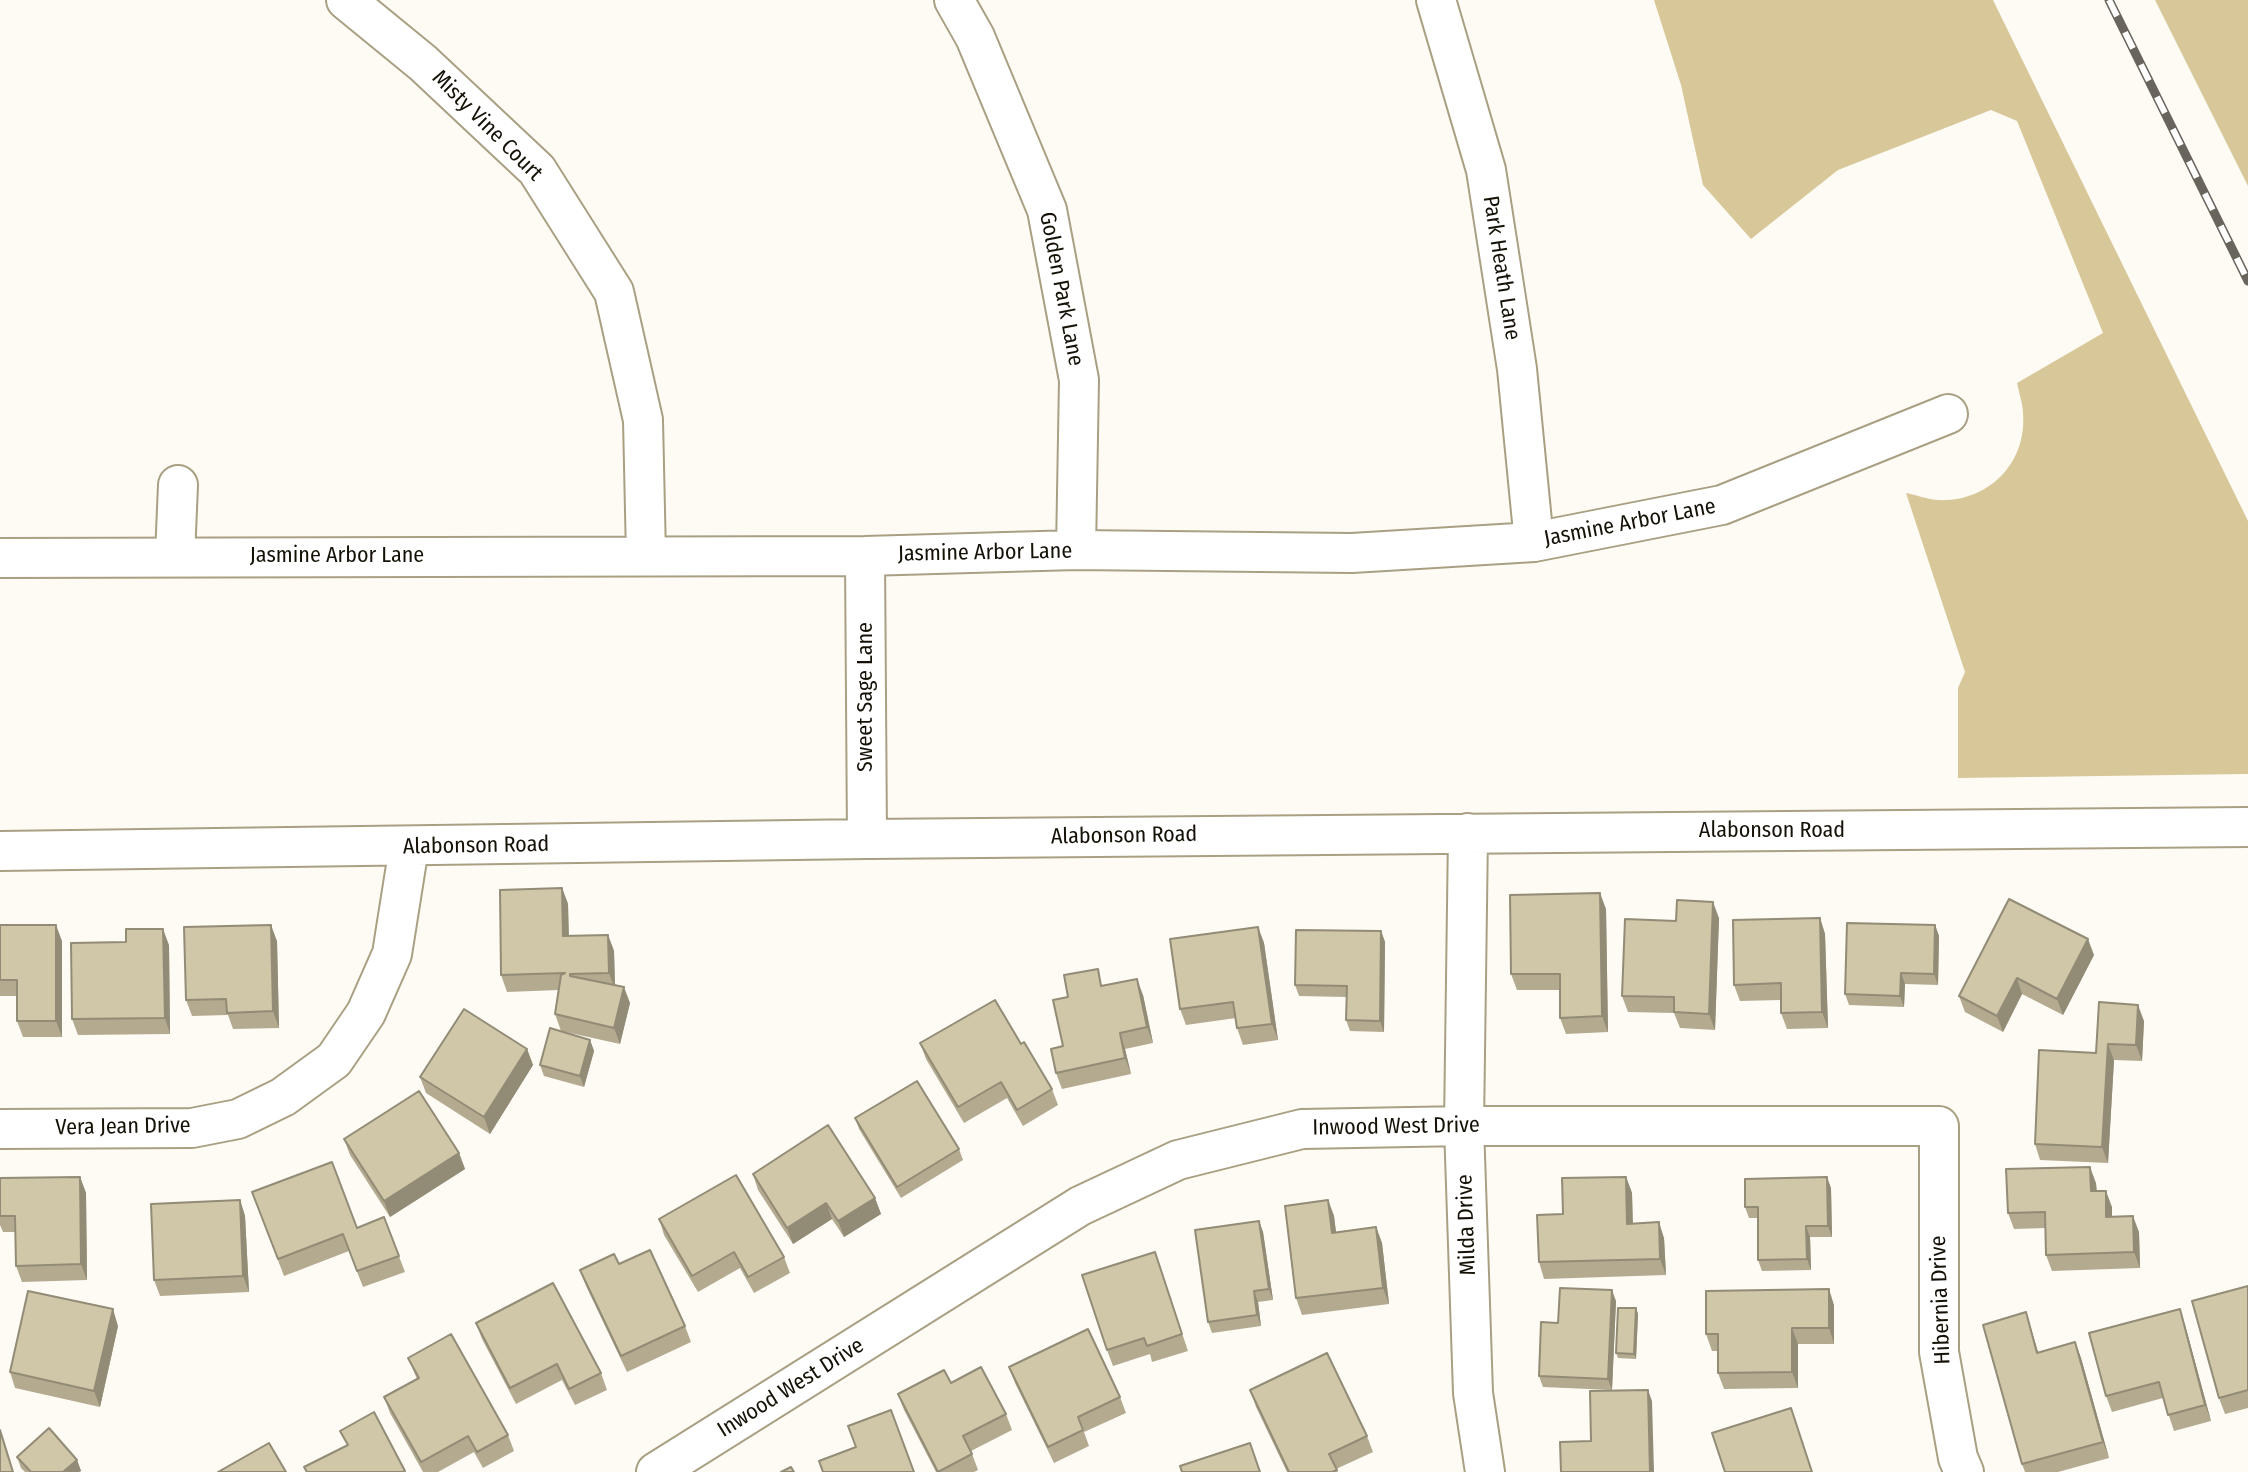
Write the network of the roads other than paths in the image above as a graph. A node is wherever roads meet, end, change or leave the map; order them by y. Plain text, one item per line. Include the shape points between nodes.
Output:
1 (346, 0) edge
2 (954, 0) edge
3 (1436, 0) edge
4 (1948, 414) dead end
5 (178, 485) dead end
6 (1534, 542) junction
7 (1076, 550) junction
8 (175, 556) junction
9 (646, 556) junction
10 (865, 556) junction
11 (0, 558) edge
12 (2248, 827) edge
13 (1468, 833) junction
14 (867, 839) junction
15 (409, 847) junction
16 (0, 851) edge
17 (1464, 1126) junction
18 (1939, 1126) joint
19 (0, 1129) edge
20 (656, 1472) edge
21 (1485, 1472) edge
22 (1964, 1472) edge

1 - 9 street, Misty Vine Court via 423,63 537,170 614,292 643,420
2 - 7 street, Golden Park Lane via 975,37 1047,210 1079,380
3 - 6 street, Park Heath Lane via 1486,170 1517,369
4 - 6 street, Jasmine Arbor Lane via 1722,505
5 - 8 street
6 - 7 street, Jasmine Arbor Lane via 1352,553
7 - 10 street, Jasmine Arbor Lane
8 - 9 street, Jasmine Arbor Lane
8 - 11 street, Jasmine Arbor Lane
9 - 10 street, Jasmine Arbor Lane
10 - 14 street, Sweet Sage Lane
12 - 13 street, Alabonson Road
13 - 14 street, Alabonson Road
13 - 17 street, Milda Drive
14 - 15 street, Alabonson Road
15 - 16 street, Alabonson Road
15 - 19 street, Vera Jean Drive via 392,954 366,1013 334,1060 283,1097 238,1119 192,1128
17 - 18 street, Inwood West Drive
17 - 20 street, Inwood West Drive via 1302,1129 1178,1160 1080,1206
17 - 21 street, Milda Drive via 1473,1393
18 - 22 street, Hibernia Drive via 1939,1352

